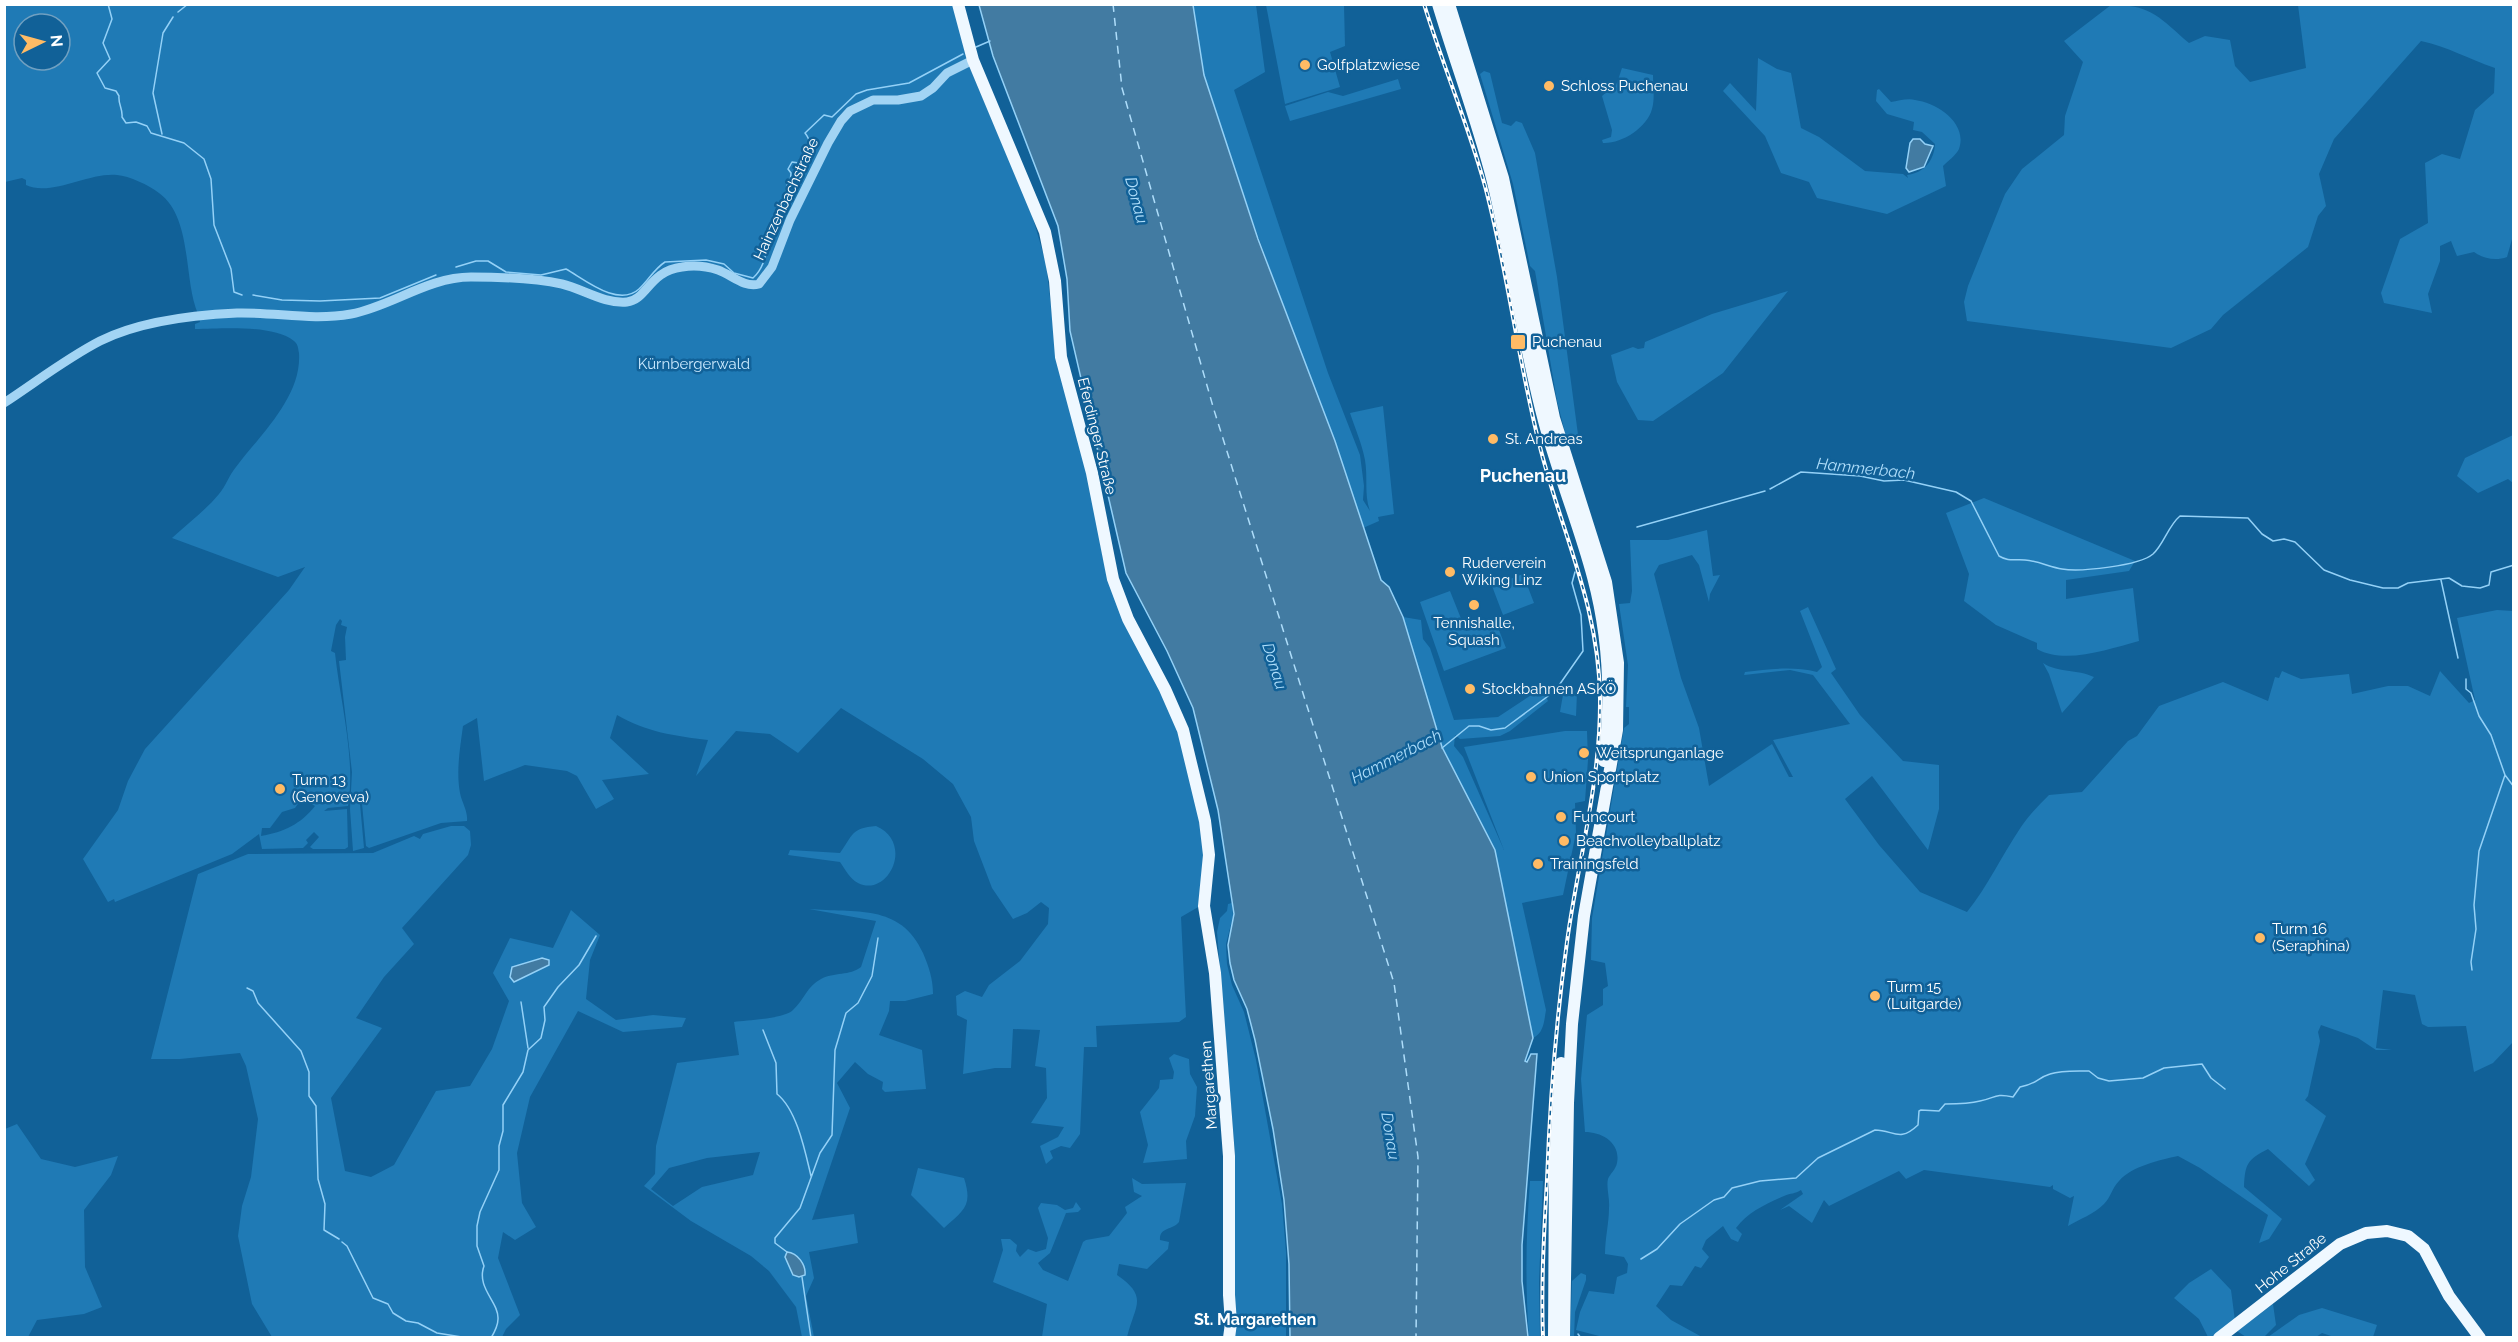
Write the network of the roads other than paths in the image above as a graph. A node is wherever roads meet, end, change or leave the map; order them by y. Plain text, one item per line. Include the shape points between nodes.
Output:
1 (958, 4) edge
2 (1438, 4) edge
3 (1449, 4) edge
4 (973, 60) junction
5 (4, 403) edge
6 (1207, 874) joint
7 (1228, 1338) edge
8 (1554, 1338) edge
9 (1564, 1338) edge
10 (2219, 1338) edge
11 (2480, 1338) edge

1 - 4 main road, Eferdinger Straße
2 - 8 main road via 1492,181 1542,414 1593,576 1607,663 1606,746 1575,930 1559,1084
3 - 9 main road via 1503,178 1554,417 1606,582 1617,654 1617,730 1584,916 1572,1024
4 - 5 street, Hainzenbachstraße via 946,73 921,96 873,100 850,111 828,143 772,267 759,284 746,284 708,267 679,267 662,272 635,300 621,302 558,283 459,277 428,285 377,308 338,316 303,318 241,313 142,326 100,341
4 - 6 main road, Eferdinger Straße via 1045,232 1055,281 1058,341 1095,483 1109,566 1124,609 1176,712 1188,747 1208,833
6 - 7 main road, Margarethen via 1204,906 1215,973 1228,1144
10 - 11 main road, Hohe Straße via 2340,1244 2366,1233 2387,1231 2408,1236 2424,1249 2449,1296

